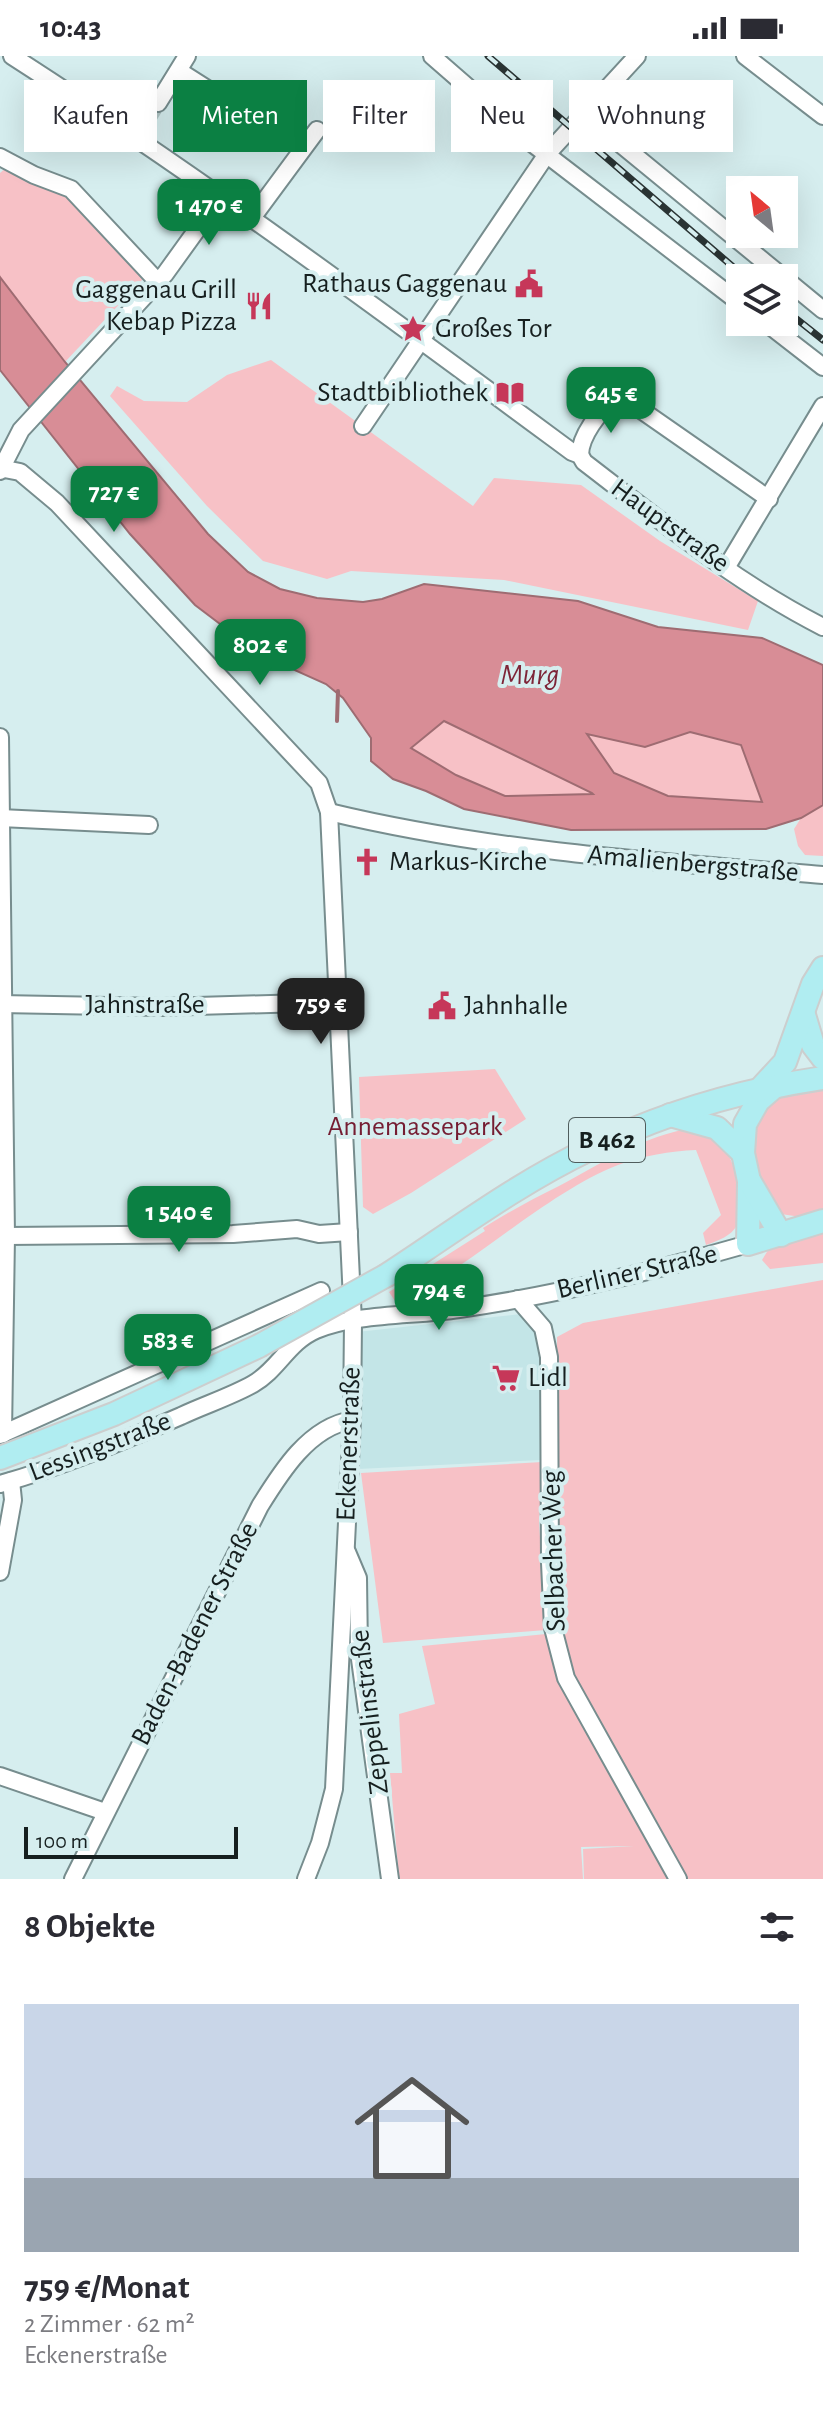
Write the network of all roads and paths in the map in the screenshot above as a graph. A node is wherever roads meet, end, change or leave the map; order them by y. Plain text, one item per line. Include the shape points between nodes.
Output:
1 (12, 56) edge
2 (432, 56) edge
3 (637, 56) edge
4 (745, 56) edge
5 (183, 63) edge
6 (200, 80) edge
7 (615, 80) edge
8 (158, 103) tunnel mouth
9 (823, 116) edge
10 (569, 130) edge
11 (313, 134) dead end
12 (630, 152) edge
13 (547, 154) junction
14 (0, 157) edge
15 (215, 193) junction
16 (252, 218) junction
17 (767, 264) edge
18 (158, 282) junction
19 (798, 289) edge
20 (726, 292) edge
21 (823, 310) edge
22 (783, 336) edge
23 (421, 340) junction
24 (823, 367) edge
25 (823, 406) edge
26 (363, 426) dead end
27 (580, 455) junction
28 (0, 469) edge
29 (769, 499) junction
30 (726, 568) junction
31 (823, 627) edge
32 (0, 737) edge
33 (329, 812) junction
34 (1, 818) edge
35 (149, 825) dead end
36 (823, 875) edge
37 (823, 968) edge
38 (338, 1002) junction
39 (2, 1004) edge
40 (804, 1015) junction
41 (823, 1058) edge
42 (1, 1078) edge
43 (823, 1078) edge
44 (768, 1088) junction
45 (669, 1115) junction
46 (743, 1153) junction
47 (749, 1181) junction
48 (823, 1221) edge
49 (349, 1232) junction
50 (781, 1235) junction
51 (6, 1236) junction
52 (748, 1244) junction
53 (321, 1291) dead end
54 (518, 1299) junction
55 (353, 1322) junction
56 (352, 1420) junction
57 (1, 1434) edge
58 (0, 1458) edge
59 (6, 1483) edge
60 (345, 1547) junction
61 (0, 1572) edge
62 (0, 1776) edge
63 (105, 1812) junction
64 (73, 1879) edge
65 (306, 1879) edge
66 (390, 1879) edge
67 (678, 1879) edge

1 - 15 street, Hauptstraße via 142,129
2 - 13 street
3 - 7 street
4 - 9 street
5 - 6 street
5 - 8 street
10 - 13 street
11 - 16 street
12 - 17 street
13 - 20 street
13 - 23 street
14 - 18 street via 71,189
15 - 16 street, Hauptstraße
15 - 18 street via 214,206
16 - 23 street, Hauptstraße
18 - 28 street via 21,430
19 - 21 street
22 - 24 street
23 - 26 street
23 - 27 street, Hauptstraße
25 - 29 street
27 - 29 street via 583,438 603,411 624,402
27 - 30 street, Hauptstraße via 694,549
28 - 33 street via 20,472 57,503 319,783
29 - 30 street
30 - 31 street, Hauptstraße
32 - 34 street
33 - 36 street, Amalienbergstraße via 491,844
33 - 38 street, Eckenerstraße
34 - 35 street
34 - 39 street
37 - 40 main road
38 - 39 street, Jahnstraße
38 - 49 street, Eckenerstraße
39 - 42 street
40 - 41 main road
40 - 44 main road
42 - 51 street
43 - 44 main road, B 462
44 - 45 main road, B 462
44 - 46 main road via 745,1124
45 - 46 main road, B 462 via 717,1128
45 - 58 main road, B 462, bridge via 548,1171 387,1275 259,1346 114,1414
46 - 47 main road
47 - 50 main road
47 - 52 main road
48 - 50 main road, Berliner Straße
49 - 51 street
49 - 55 street, Eckenerstraße
50 - 52 main road, Berliner Straße
51 - 57 street
52 - 54 street, Berliner Straße
53 - 57 street, Lessingstraße
54 - 55 street, Berliner Straße
54 - 67 street, Selbacher Weg via 543,1328 549,1357 553,1628 566,1678
55 - 56 street, Eckenerstraße
55 - 59 street, Lessingstraße via 297,1341 270,1373 251,1385
56 - 60 street, Eckenerstraße
56 - 63 street, Baden-Badener Straße via 325,1429 280,1474
59 - 61 street via 13,1500
60 - 65 street, Eckenerstraße via 334,1789
60 - 66 street, Zeppelinstraße via 358,1578 359,1652
62 - 63 street
63 - 64 street, Baden-Badener Straße

